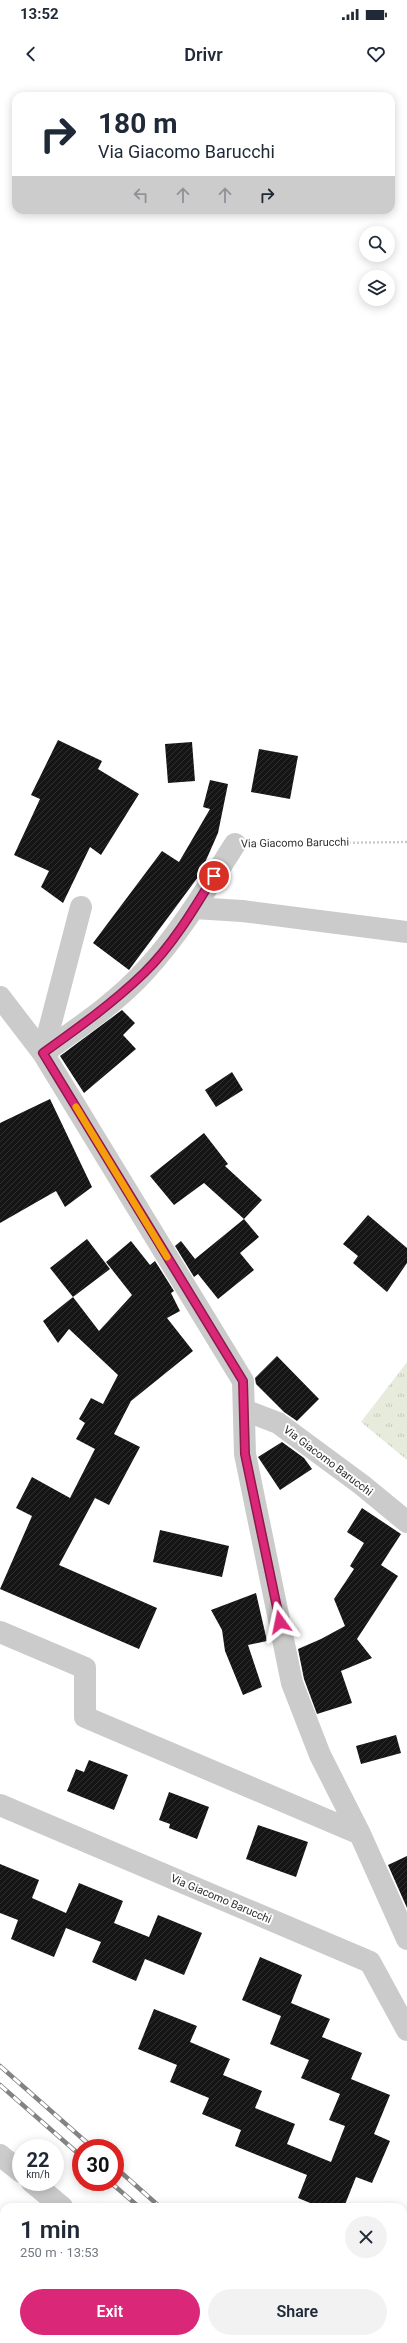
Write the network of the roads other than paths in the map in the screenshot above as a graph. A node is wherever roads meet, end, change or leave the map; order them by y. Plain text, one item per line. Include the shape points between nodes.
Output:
1 (235, 844) road end
2 (81, 907) dead end
3 (194, 908) junction
4 (407, 932) edge
5 (0, 997) edge
6 (43, 1053) junction
7 (244, 1410) junction
8 (407, 1522) edge
9 (0, 1632) edge
10 (0, 1806) edge
11 (360, 1834) junction
12 (407, 1939) edge
13 (407, 2030) edge
14 (0, 2155) edge
15 (12, 2165) edge
16 (43, 2191) edge
17 (57, 2203) edge

1 - 3 street, Via Giacomo Barucchi
2 - 6 street
3 - 4 street via 242,911
3 - 6 street, Via Giacomo Barucchi via 145,972 98,1014
5 - 6 street
6 - 7 street via 243,1381
7 - 8 street, Via Giacomo Barucchi via 278,1423
7 - 11 street via 245,1454 292,1683 320,1755
9 - 11 street via 85,1668 85,1717
10 - 13 street, Via Giacomo Barucchi via 370,1962
11 - 12 street
14 - 15 street
16 - 17 street

